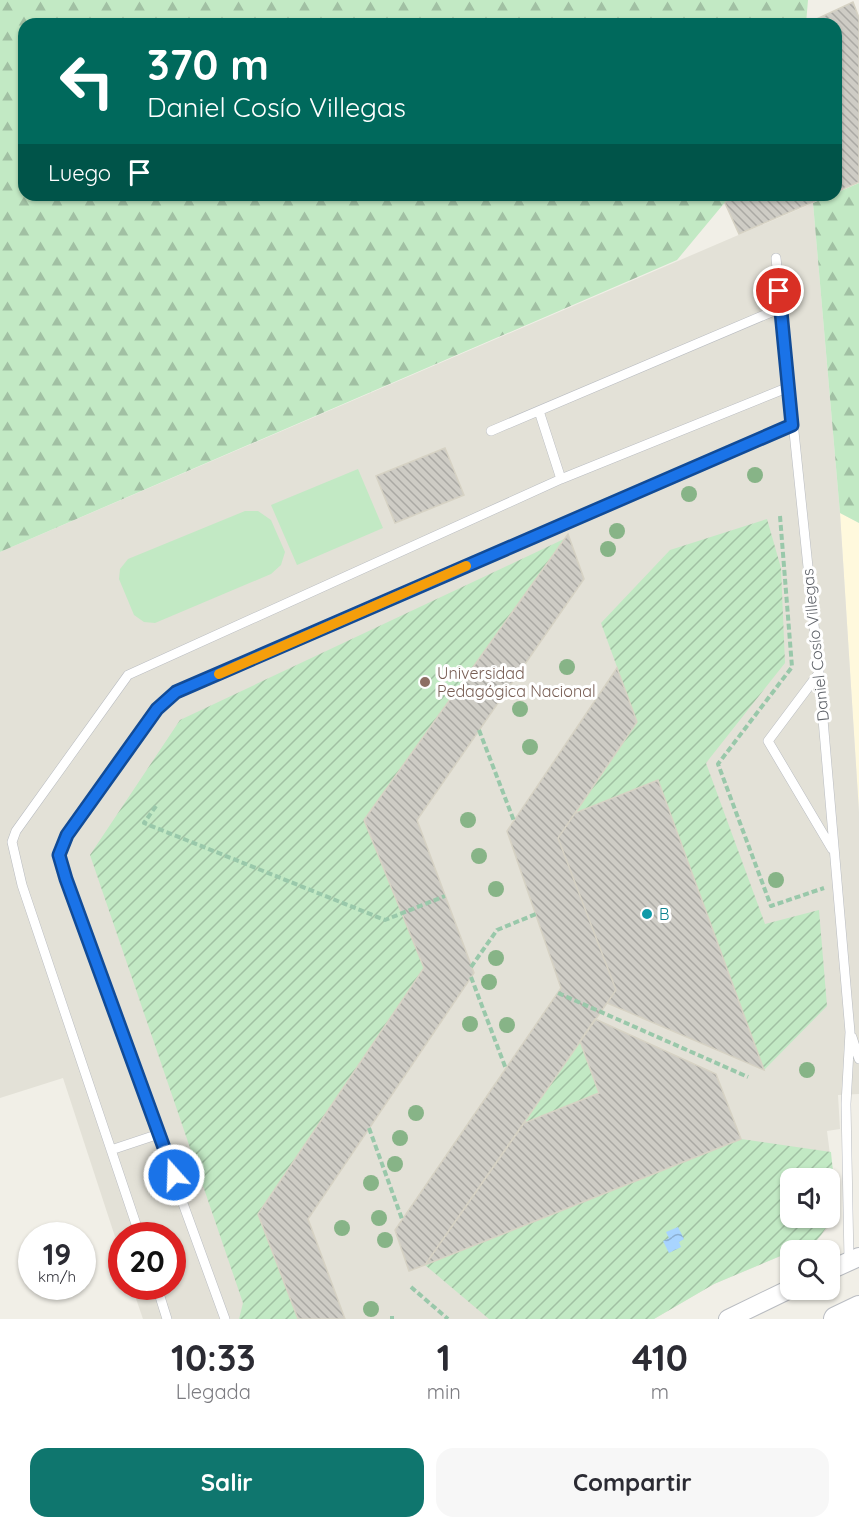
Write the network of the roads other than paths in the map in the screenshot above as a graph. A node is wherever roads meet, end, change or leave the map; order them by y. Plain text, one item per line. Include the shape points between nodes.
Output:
1 (776, 258) dead end
2 (781, 308) junction
3 (789, 387) junction
4 (539, 411) junction
5 (792, 425) junction
6 (491, 431) dead end
7 (561, 478) junction
8 (819, 673) junction
9 (833, 852) junction
10 (850, 1032) junction
11 (859, 1059) edge
12 (159, 1134) junction
13 (111, 1150) junction
14 (135, 1222) edge
15 (854, 1259) edge
16 (840, 1265) edge
17 (780, 1294) edge
18 (161, 1300) edge
19 (859, 1308) edge
20 (167, 1319) edge
21 (225, 1319) edge
22 (728, 1319) edge
23 (836, 1319) edge

1 - 2 lane, Daniel Cosío Villegas
2 - 3 lane, Daniel Cosío Villegas
2 - 4 lane
3 - 5 lane, Daniel Cosío Villegas
3 - 7 lane
4 - 6 lane
4 - 7 lane
5 - 8 lane, Daniel Cosío Villegas
5 - 12 lane via 176,692 157,709 67,835 59,855
7 - 13 lane via 128,675 16,831 12,842 22,885
8 - 9 lane, Daniel Cosío Villegas
8 - 9 lane via 768,741
9 - 10 lane, Daniel Cosío Villegas
10 - 11 lane, Daniel Cosío Villegas
10 - 15 lane, Daniel Cosío Villegas via 846,1104
12 - 13 lane
12 - 21 lane
13 - 14 lane
15 - 16 street
17 - 22 street
18 - 20 lane
19 - 23 main road

